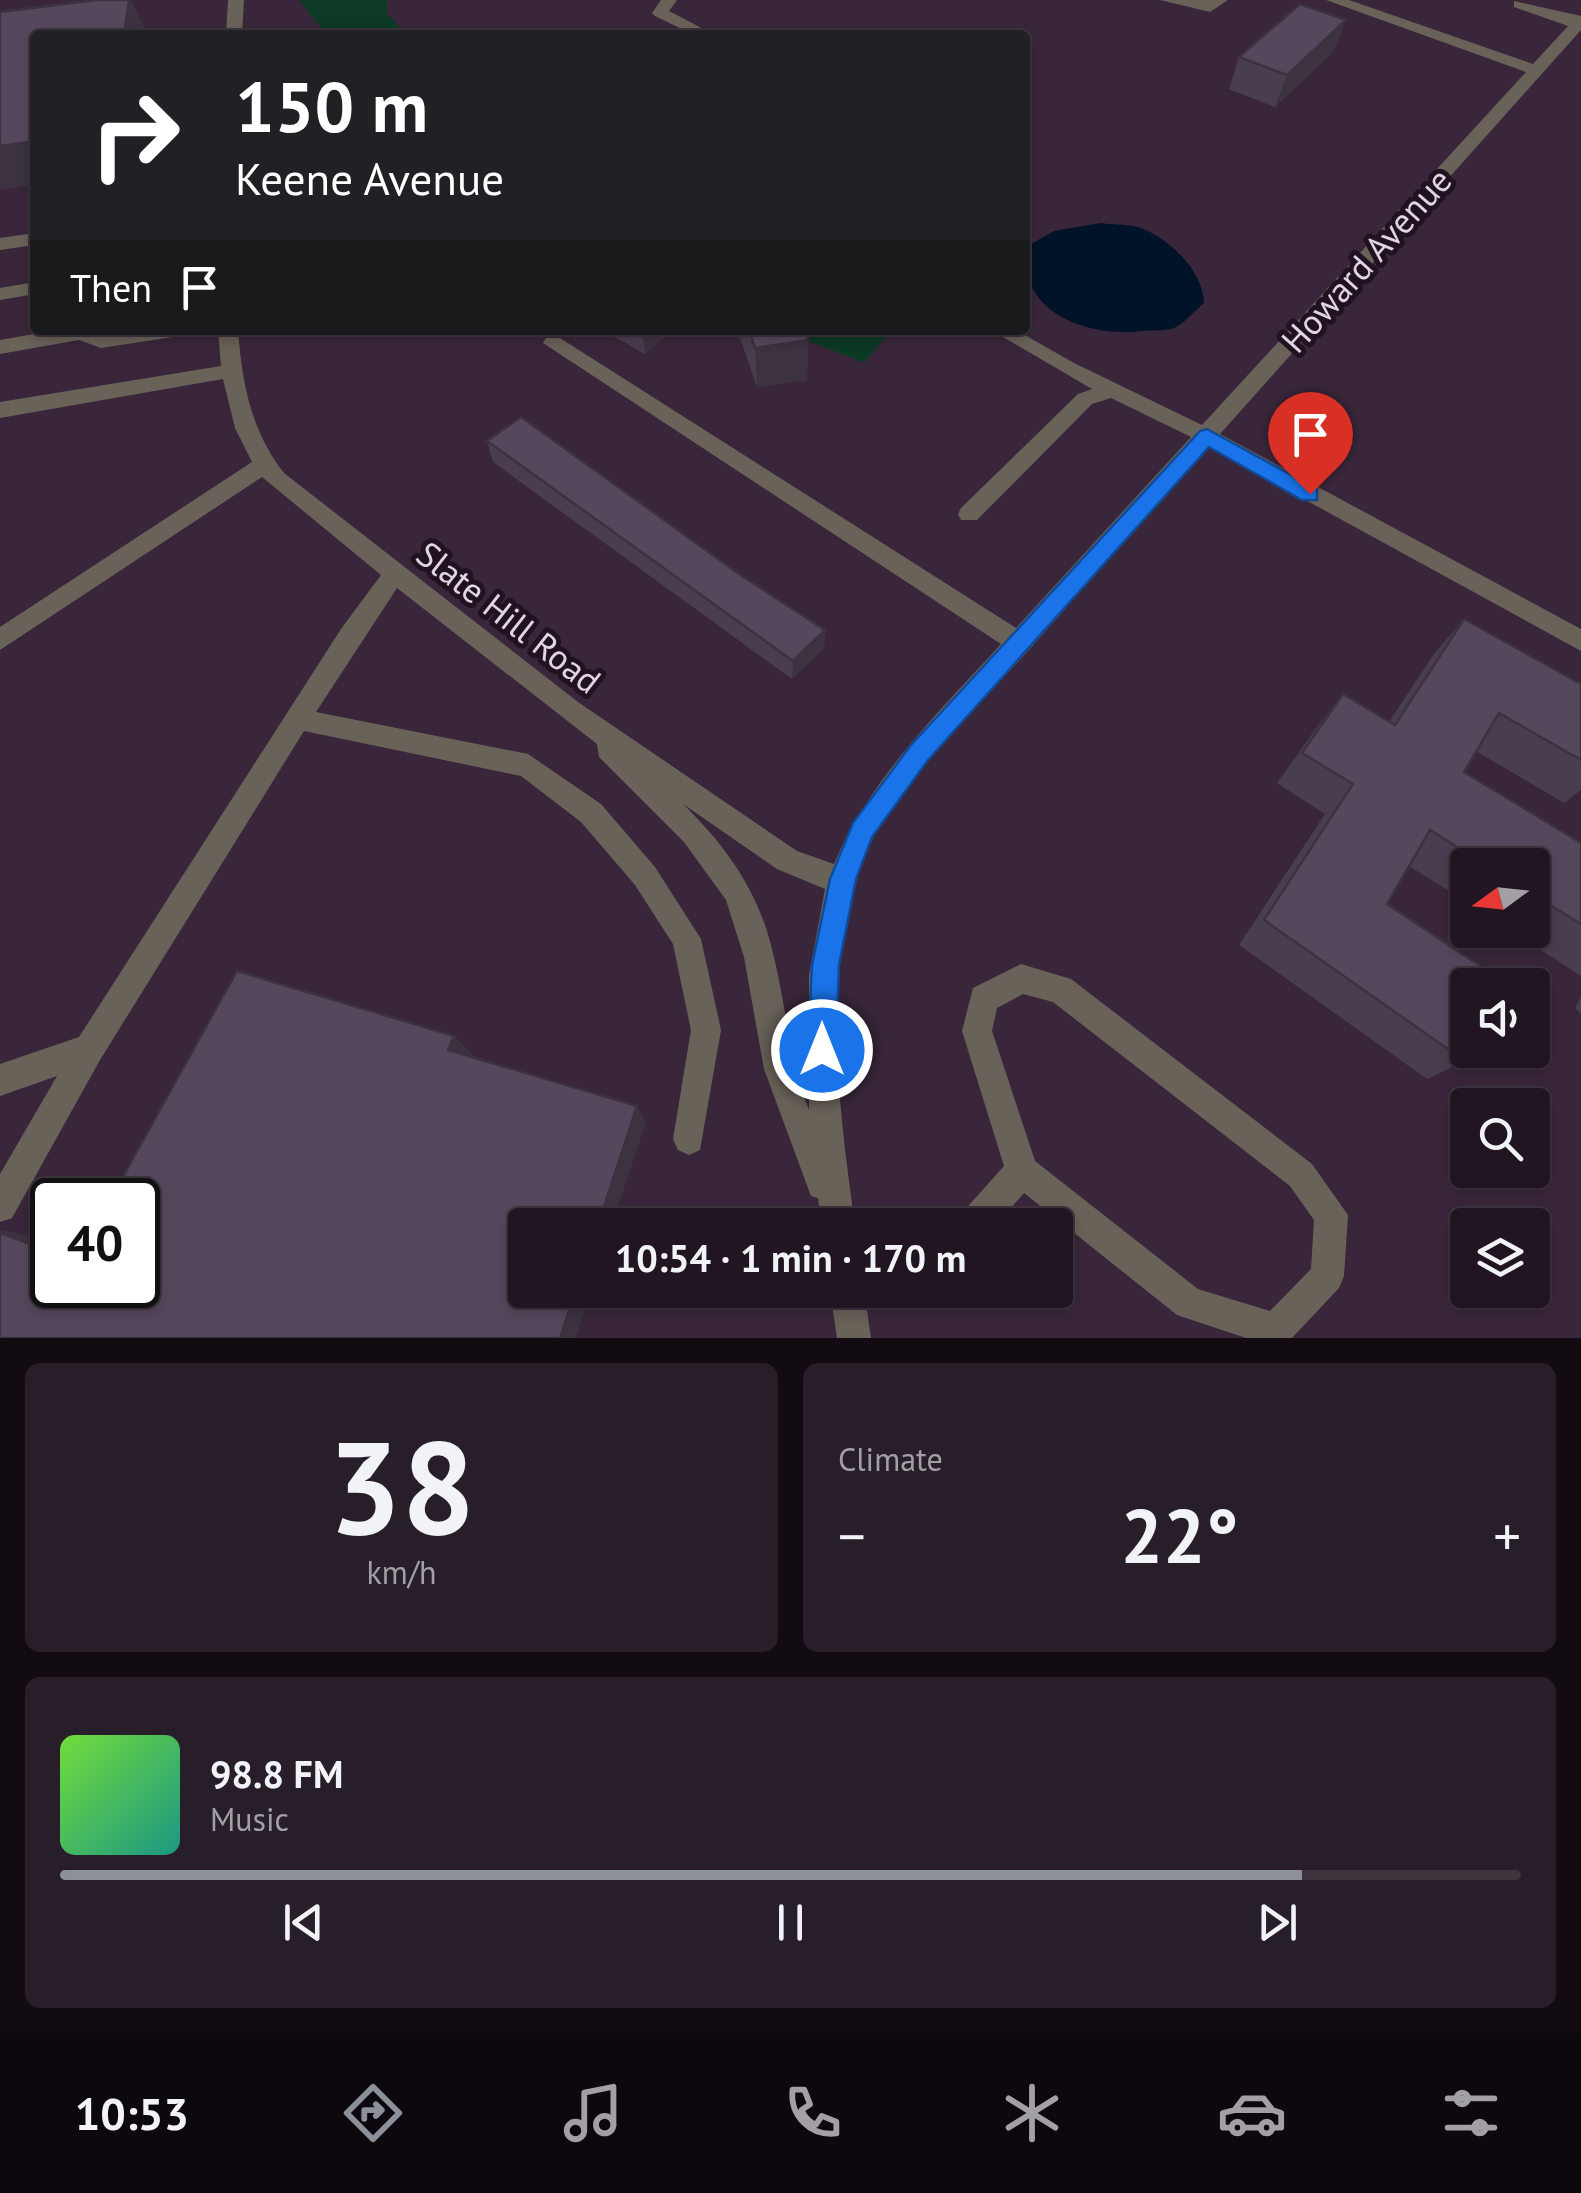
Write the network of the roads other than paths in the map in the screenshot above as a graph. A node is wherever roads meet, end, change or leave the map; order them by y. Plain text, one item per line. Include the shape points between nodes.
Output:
1 (236, 0) edge
2 (669, 0) edge
3 (1168, 0) edge
4 (1220, 0) edge
5 (1334, 0) edge
6 (1519, 4) dead end
7 (1579, 22) edge
8 (234, 30) edge
9 (696, 30) edge
10 (1536, 70) junction
11 (30, 239) edge
12 (0, 244) edge
13 (30, 289) edge
14 (0, 294) edge
15 (63, 335) edge
16 (91, 335) edge
17 (141, 335) edge
18 (228, 335) edge
19 (1010, 335) edge
20 (553, 343) dead end
21 (0, 347) edge
22 (231, 371) junction
23 (1115, 389) junction
24 (0, 410) edge
25 (1207, 436) junction
26 (264, 464) junction
27 (969, 514) dead end
28 (394, 573) junction
29 (0, 640) edge
30 (1581, 641) edge
31 (1020, 643) junction
32 (570, 710) junction
33 (298, 719) junction
34 (843, 879) junction
35 (89, 1049) junction
36 (0, 1080) edge
37 (689, 1138) dead end
38 (1022, 1172) junction
39 (0, 1206) edge
40 (832, 1208) edge
41 (836, 1208) edge
42 (989, 1208) edge
43 (851, 1308) edge
44 (854, 1338) edge

1 - 8 street
2 - 9 street via 660,13
3 - 4 street via 1210,6
5 - 10 street
6 - 7 street
7 - 10 street, Howard Avenue
10 - 25 street, Howard Avenue
11 - 12 street
13 - 14 street
15 - 21 street
16 - 17 street via 102,341
18 - 22 street, Slate Hill Road
19 - 23 street
20 - 31 street
22 - 24 street
22 - 26 street, Slate Hill Road via 243,422
23 - 25 street
23 - 27 street via 1085,399
25 - 30 street
25 - 31 street, Howard Avenue
26 - 28 street, Slate Hill Road
26 - 29 street
28 - 32 street, Slate Hill Road
28 - 33 street
31 - 34 street, Howard Avenue via 896,781 862,831
32 - 34 street, Slate Hill Road via 787,860
32 - 40 street via 694,834 736,890 763,965 778,1067
33 - 35 street
33 - 37 street via 528,766 590,812 686,938 706,1030
34 - 41 street, Howard Avenue via 822,1007
35 - 36 street
35 - 39 street
38 - 38 street via 976,1031 984,1000 1021,979 1060,989 1301,1175 1331,1216 1327,1276 1276,1330 1190,1303
38 - 42 street
43 - 44 street

